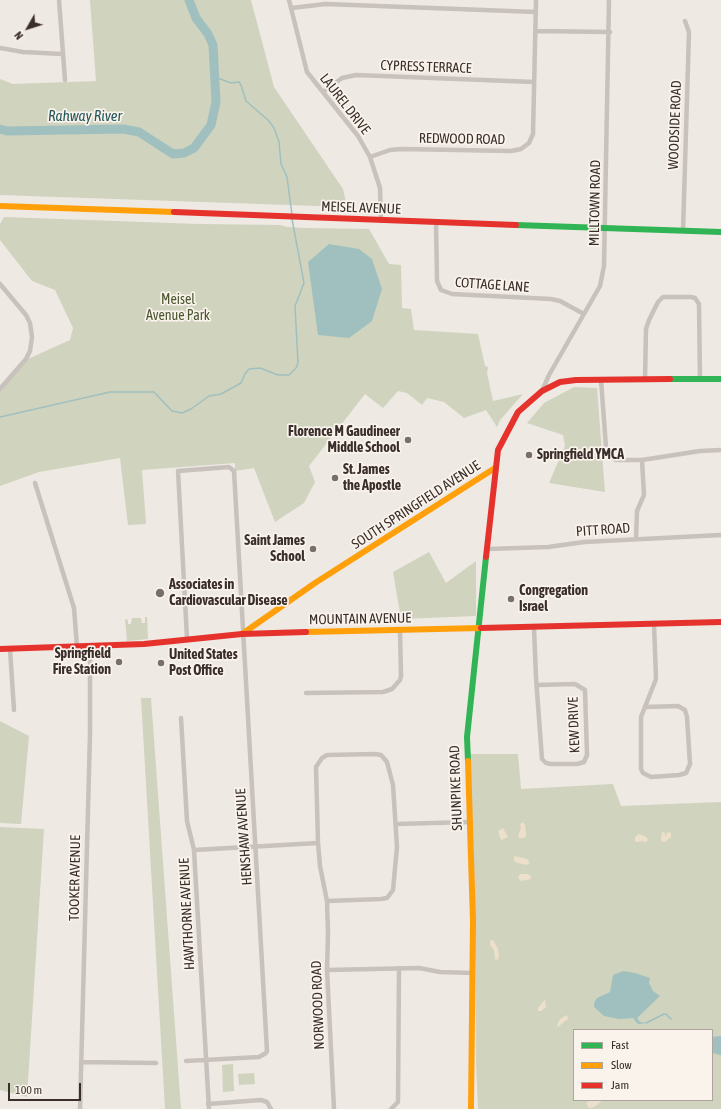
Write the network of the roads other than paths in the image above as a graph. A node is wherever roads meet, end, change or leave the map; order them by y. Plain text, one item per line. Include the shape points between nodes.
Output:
1 (59, 0) edge
2 (289, 0) edge
3 (536, 0) edge
4 (609, 0) edge
5 (291, 8) junction
6 (536, 12) junction
7 (685, 21) dead end
8 (536, 31) junction
9 (610, 32) junction
10 (0, 48) edge
11 (62, 54) junction
12 (65, 80) dead end
13 (534, 82) junction
14 (323, 92) junction
15 (370, 157) junction
16 (0, 206) edge
17 (381, 221) junction
18 (436, 222) junction
19 (605, 228) junction
20 (682, 231) junction
21 (721, 232) edge
22 (0, 284) edge
23 (584, 314) junction
24 (700, 379) junction
25 (721, 379) edge
26 (601, 380) junction
27 (645, 380) junction
28 (0, 389) edge
29 (542, 392) junction
30 (721, 450) edge
31 (642, 460) junction
32 (495, 468) junction
33 (35, 483) dead end
34 (721, 535) edge
35 (636, 539) junction
36 (488, 549) junction
37 (721, 622) edge
38 (654, 624) junction
39 (479, 628) junction
40 (534, 628) junction
41 (400, 630) junction
42 (242, 634) junction
43 (188, 638) junction
44 (77, 647) junction
45 (90, 647) junction
46 (0, 649) edge
47 (10, 649) junction
48 (537, 685) junction
49 (306, 693) dead end
50 (646, 707) junction
51 (14, 710) dead end
52 (181, 718) dead end
53 (469, 822) junction
54 (396, 824) junction
55 (318, 843) junction
56 (255, 846) junction
57 (194, 850) junction
58 (327, 901) junction
59 (399, 968) junction
60 (327, 970) junction
61 (473, 973) junction
62 (206, 1059) junction
63 (186, 1061) dead end
64 (81, 1062) junction
65 (156, 1063) dead end
66 (208, 1107) edge
67 (80, 1109) edge
68 (271, 1109) edge
69 (334, 1109) edge
70 (391, 1109) edge
71 (471, 1109) edge

1 - 11 street
2 - 5 street, LAUREL DRIVE
3 - 6 street, REDWOOD ROAD
4 - 9 street, MILLTOWN ROAD
5 - 6 street via 326,4
5 - 14 street, LAUREL DRIVE via 307,72
6 - 8 street, REDWOOD ROAD
7 - 20 street, WOODSIDE ROAD via 688,32
8 - 9 street
8 - 13 street, REDWOOD ROAD
9 - 19 street, MILLTOWN ROAD
10 - 11 street
11 - 12 street
13 - 14 street, CYPRESS TERRACE via 356,75 342,78
13 - 15 street, REDWOOD ROAD via 532,139 521,149 401,149
14 - 15 street, LAUREL DRIVE via 358,136
15 - 17 street, LAUREL DRIVE via 380,188
16 - 17 street, MEISEL AVENUE
17 - 18 street, MEISEL AVENUE
18 - 19 street, MEISEL AVENUE
18 - 23 street, COTTAGE LANE via 437,280 441,290 452,294 551,299
19 - 20 street, MEISEL AVENUE
19 - 23 street, MILLTOWN ROAD via 600,286
20 - 21 street, MEISEL AVENUE
22 - 28 street via 26,315 32,337 26,359
23 - 29 street, MILLTOWN ROAD
24 - 25 street, SOUTH SPRINGFIELD AVENUE
24 - 27 street, SOUTH SPRINGFIELD AVENUE
24 - 27 street via 699,304 691,297 669,297 658,302 646,329
26 - 27 street, SOUTH SPRINGFIELD AVENUE
26 - 29 street, SOUTH SPRINGFIELD AVENUE via 560,382
26 - 31 street via 606,447 609,453 616,460
29 - 32 street, SOUTH SPRINGFIELD AVENUE via 520,411 506,430 498,450
30 - 31 street
31 - 35 street via 644,495 637,512
32 - 36 street, SHUNPIKE ROAD
32 - 42 street, SOUTH SPRINGFIELD AVENUE via 315,583
33 - 44 street via 74,608
34 - 35 street, PITT ROAD
35 - 36 street, PITT ROAD via 548,547
36 - 39 street, SHUNPIKE ROAD
37 - 38 street, MOUNTAIN AVENUE
38 - 40 street, MOUNTAIN AVENUE
38 - 50 street via 656,679
39 - 40 street, MOUNTAIN AVENUE
39 - 41 street, MOUNTAIN AVENUE
39 - 53 street, SHUNPIKE ROAD via 467,737
40 - 48 street, KEW DRIVE
41 - 42 street, MOUNTAIN AVENUE
41 - 49 street via 401,676 392,689 383,692
42 - 43 street, MOUNTAIN AVENUE
42 - 43 street, HENSHAW AVENUE via 234,471 229,467 178,471
42 - 56 street, HENSHAW AVENUE
43 - 45 street, MOUNTAIN AVENUE
44 - 45 street, MOUNTAIN AVENUE
44 - 47 street, MOUNTAIN AVENUE
45 - 64 street, TOOKER AVENUE
46 - 47 street, MOUNTAIN AVENUE
47 - 51 street
48 - 48 street, KEW DRIVE via 542,758 551,764 584,762 587,755 585,690 575,684
50 - 50 street via 641,717 643,773 654,777 686,773 690,764 685,710 678,706
52 - 57 street, HAWTHORNE AVENUE via 187,821
53 - 54 street
53 - 61 street, SHUNPIKE ROAD
54 - 55 street, NORWOOD ROAD via 393,785 384,758 376,754 327,755 316,767
54 - 58 street, NORWOOD ROAD via 396,864 391,895 381,899
55 - 56 street
55 - 58 street, NORWOOD ROAD
56 - 57 street
56 - 62 street, HENSHAW AVENUE via 267,1051 263,1056
57 - 62 street, HAWTHORNE AVENUE
58 - 60 street, NORWOOD ROAD
59 - 60 street
59 - 61 street
59 - 70 street via 398,1102
60 - 69 street, NORWOOD ROAD
61 - 71 street, SHUNPIKE ROAD
62 - 63 street
62 - 66 street, HAWTHORNE AVENUE
64 - 65 street
64 - 67 street, TOOKER AVENUE
66 - 68 street via 260,1100 267,1102

